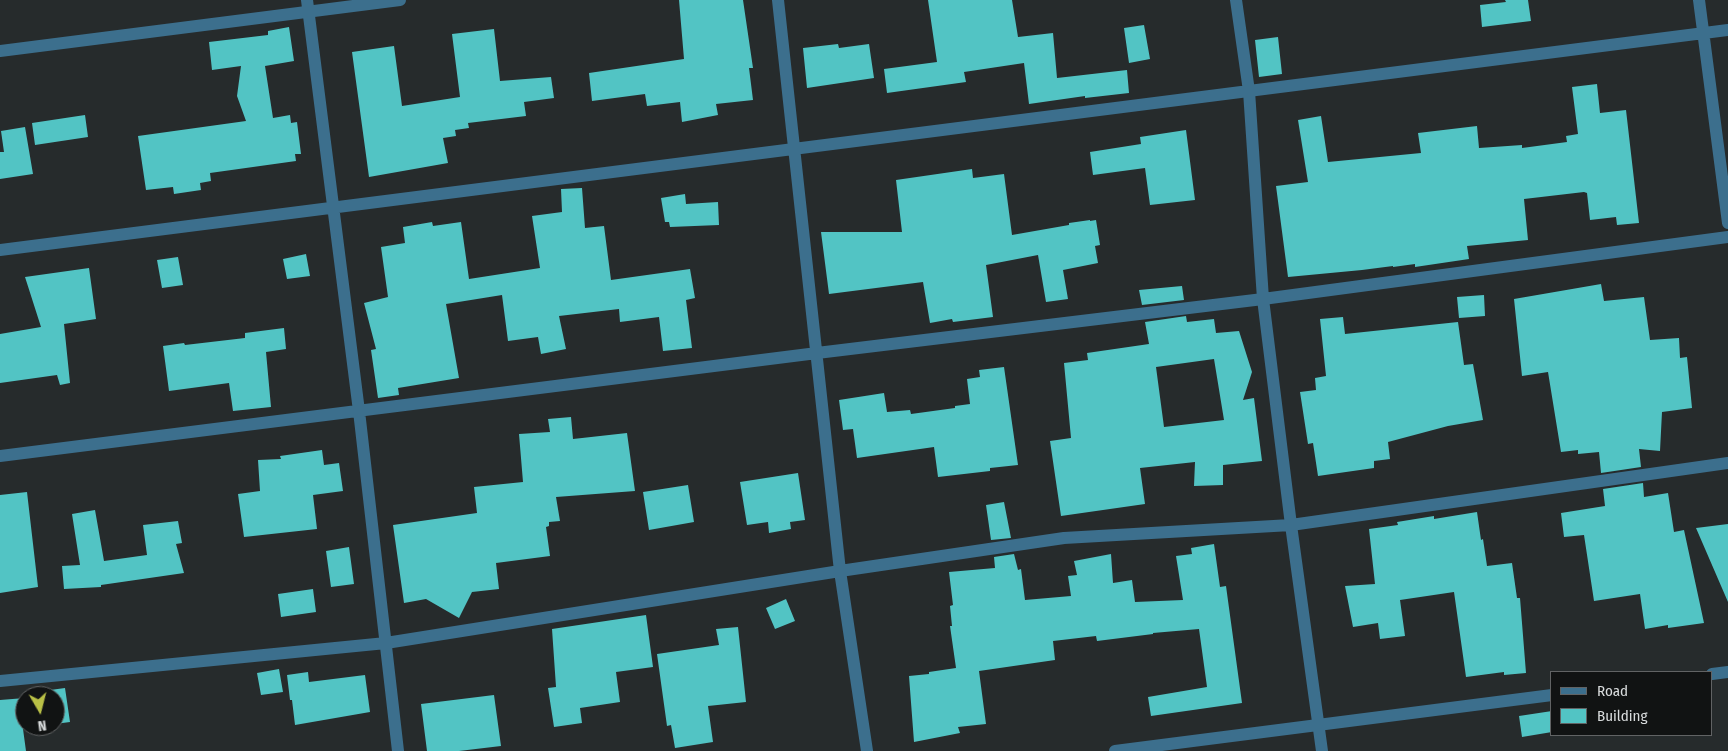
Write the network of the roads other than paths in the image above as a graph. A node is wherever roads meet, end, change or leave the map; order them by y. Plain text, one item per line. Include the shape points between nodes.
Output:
1 (400, 0) edge
2 (778, 0) edge
3 (1236, 0) edge
4 (1699, 0) edge
5 (308, 6) edge
6 (1728, 30) edge
7 (1703, 32) junction
8 (0, 51) edge
9 (1249, 91) junction
10 (795, 149) junction
11 (333, 209) junction
12 (1728, 223) edge
13 (1728, 237) edge
14 (0, 250) edge
15 (1262, 299) junction
16 (817, 353) junction
17 (360, 411) junction
18 (0, 456) edge
19 (1728, 463) edge
20 (1291, 525) junction
21 (840, 571) junction
22 (386, 643) junction
23 (1728, 672) edge
24 (1713, 674) edge
25 (0, 681) edge
26 (1550, 695) edge
27 (1320, 724) junction
28 (398, 751) edge
29 (867, 751) edge
30 (1115, 751) edge
31 (1322, 751) edge

1 - 5 street
2 - 10 street
3 - 9 street
4 - 7 street
5 - 8 street
5 - 11 street
6 - 7 street
7 - 9 street
7 - 12 street
9 - 10 street
9 - 15 street
10 - 11 street
10 - 16 street
11 - 14 street
11 - 17 street
13 - 15 street
15 - 16 street
15 - 20 street
16 - 17 street
16 - 21 street
17 - 18 street
17 - 22 street
19 - 20 street
20 - 21 street via 1064,538
20 - 27 street
21 - 22 street
21 - 29 street
22 - 25 street
22 - 28 street
23 - 24 street
26 - 27 street
27 - 30 street
27 - 31 street

